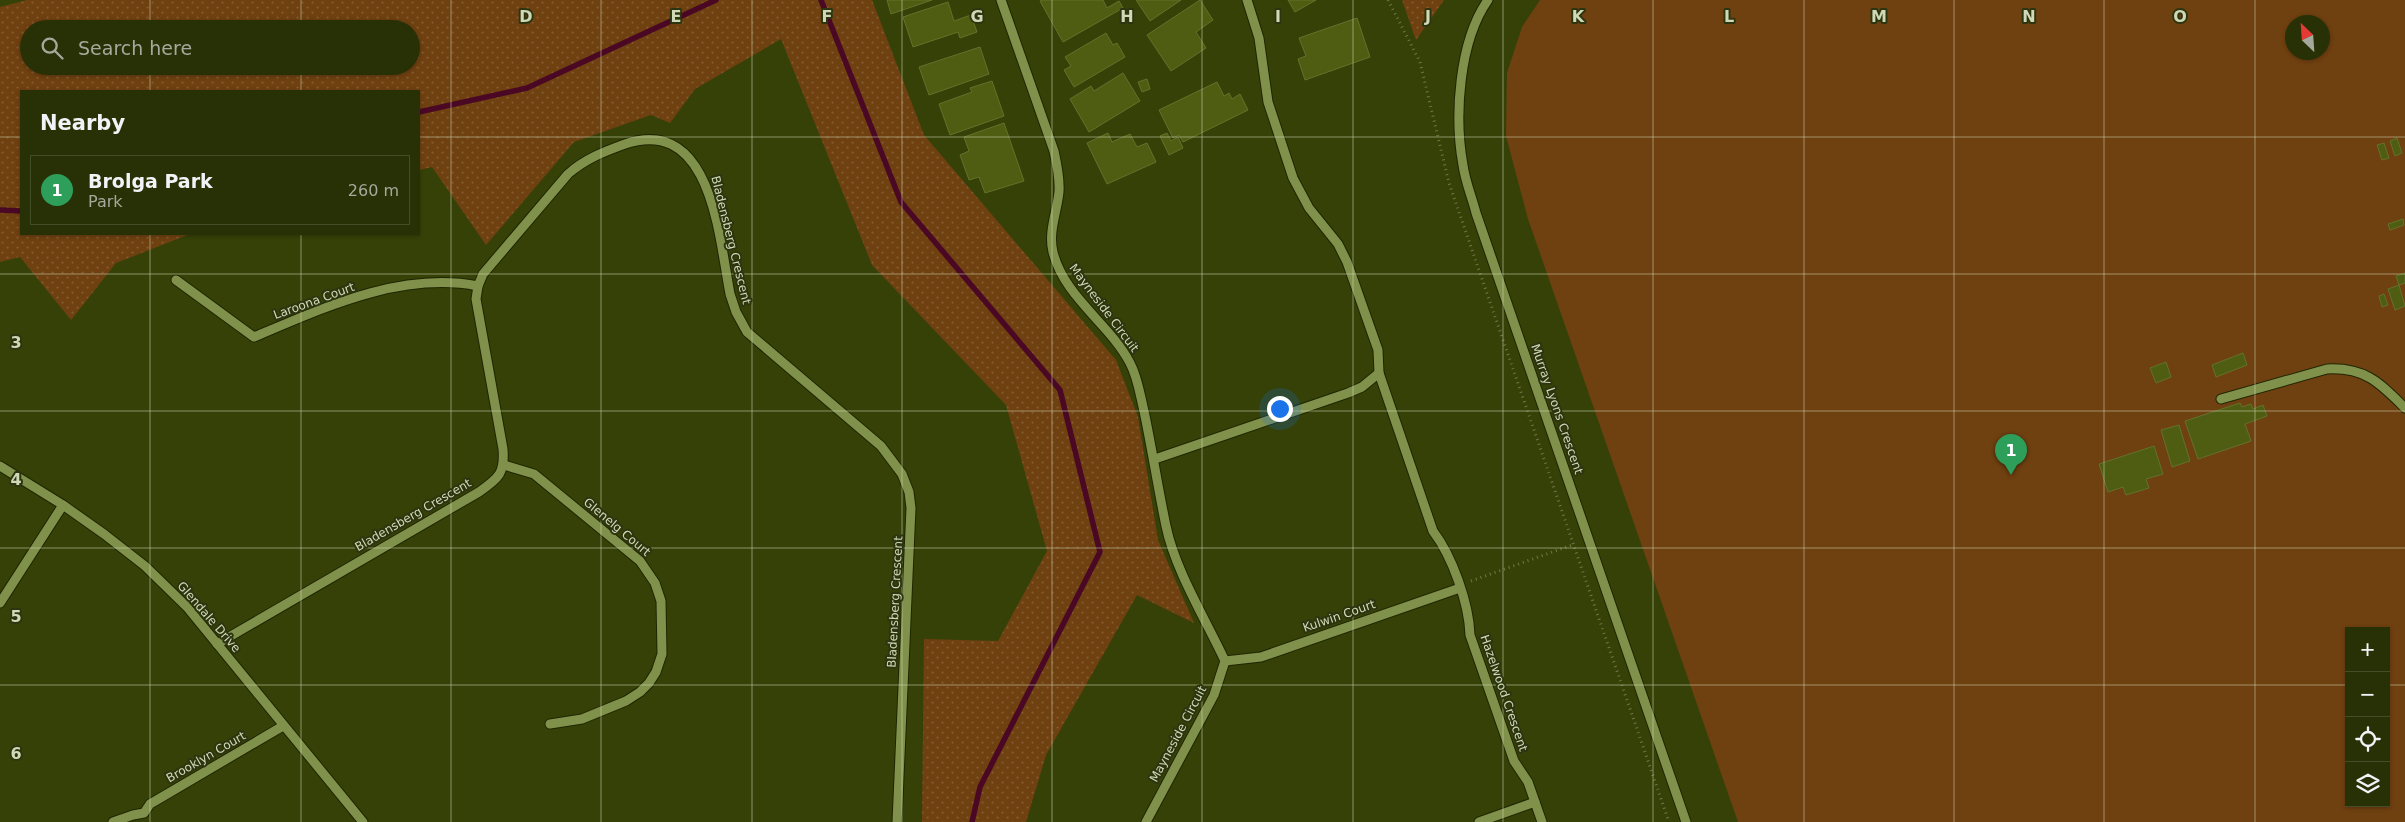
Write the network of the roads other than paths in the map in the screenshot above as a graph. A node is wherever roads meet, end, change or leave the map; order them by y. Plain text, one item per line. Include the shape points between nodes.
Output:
1 (1001, 0) edge
2 (1247, 0) edge
3 (1488, 0) edge
4 (176, 280) dead end
5 (478, 286) junction
6 (1379, 373) junction
7 (2221, 399) dead end
8 (2405, 408) edge
9 (1154, 459) junction
10 (504, 465) junction
11 (0, 466) edge
12 (63, 505) junction
13 (1460, 588) junction
14 (0, 603) edge
15 (217, 644) junction
16 (1225, 661) junction
17 (550, 724) dead end
18 (283, 726) junction
19 (1535, 802) junction
20 (144, 818) edge
21 (113, 822) edge
22 (362, 822) edge
23 (897, 822) edge
24 (1146, 822) edge
25 (1479, 822) edge
26 (1542, 822) edge
27 (1686, 822) edge

1 - 9 street, Mayneside Circuit via 1059,172 1051,235 1053,252 1068,283 1130,364 1138,384
2 - 6 street via 1259,38 1268,102 1294,178 1309,208 1338,244 1347,262 1378,350
3 - 27 street, Murray Lyons Crescent via 1468,45 1460,86 1458,126 1463,166 1476,213
4 - 5 street, Laroona Court via 254,337 343,301 397,287 438,281
5 - 10 street, Bladensberg Crescent via 477,311
5 - 23 street, Bladensberg Crescent via 499,254 584,160 647,138 676,148 698,167 710,196 730,294 747,332 881,446 902,474 909,492 911,508
6 - 9 street via 1362,387 1348,393
6 - 13 street via 1433,531 1444,546
7 - 8 street via 2327,369 2341,368 2367,375
9 - 16 street, Mayneside Circuit via 1169,536
10 - 15 street, Bladensberg Crescent via 498,476 480,492
10 - 17 street, Glenelg Court via 534,474 640,561 655,583 661,601 662,654 649,683 626,702 582,719
11 - 12 street, Glendale Drive
12 - 14 street
12 - 15 street, Glendale Drive via 145,566 187,607
13 - 16 street, Kulwin Court via 1261,657
13 - 19 street, Hazelwood Crescent via 1470,616 1470,634 1514,761 1528,782
15 - 18 street, Glendale Drive
16 - 24 street, Mayneside Circuit via 1214,695
18 - 20 street, Brooklyn Court via 150,804
18 - 22 street, Glendale Drive
19 - 25 street
19 - 26 street, Hazelwood Crescent
20 - 21 street, Brooklyn Court via 133,815

